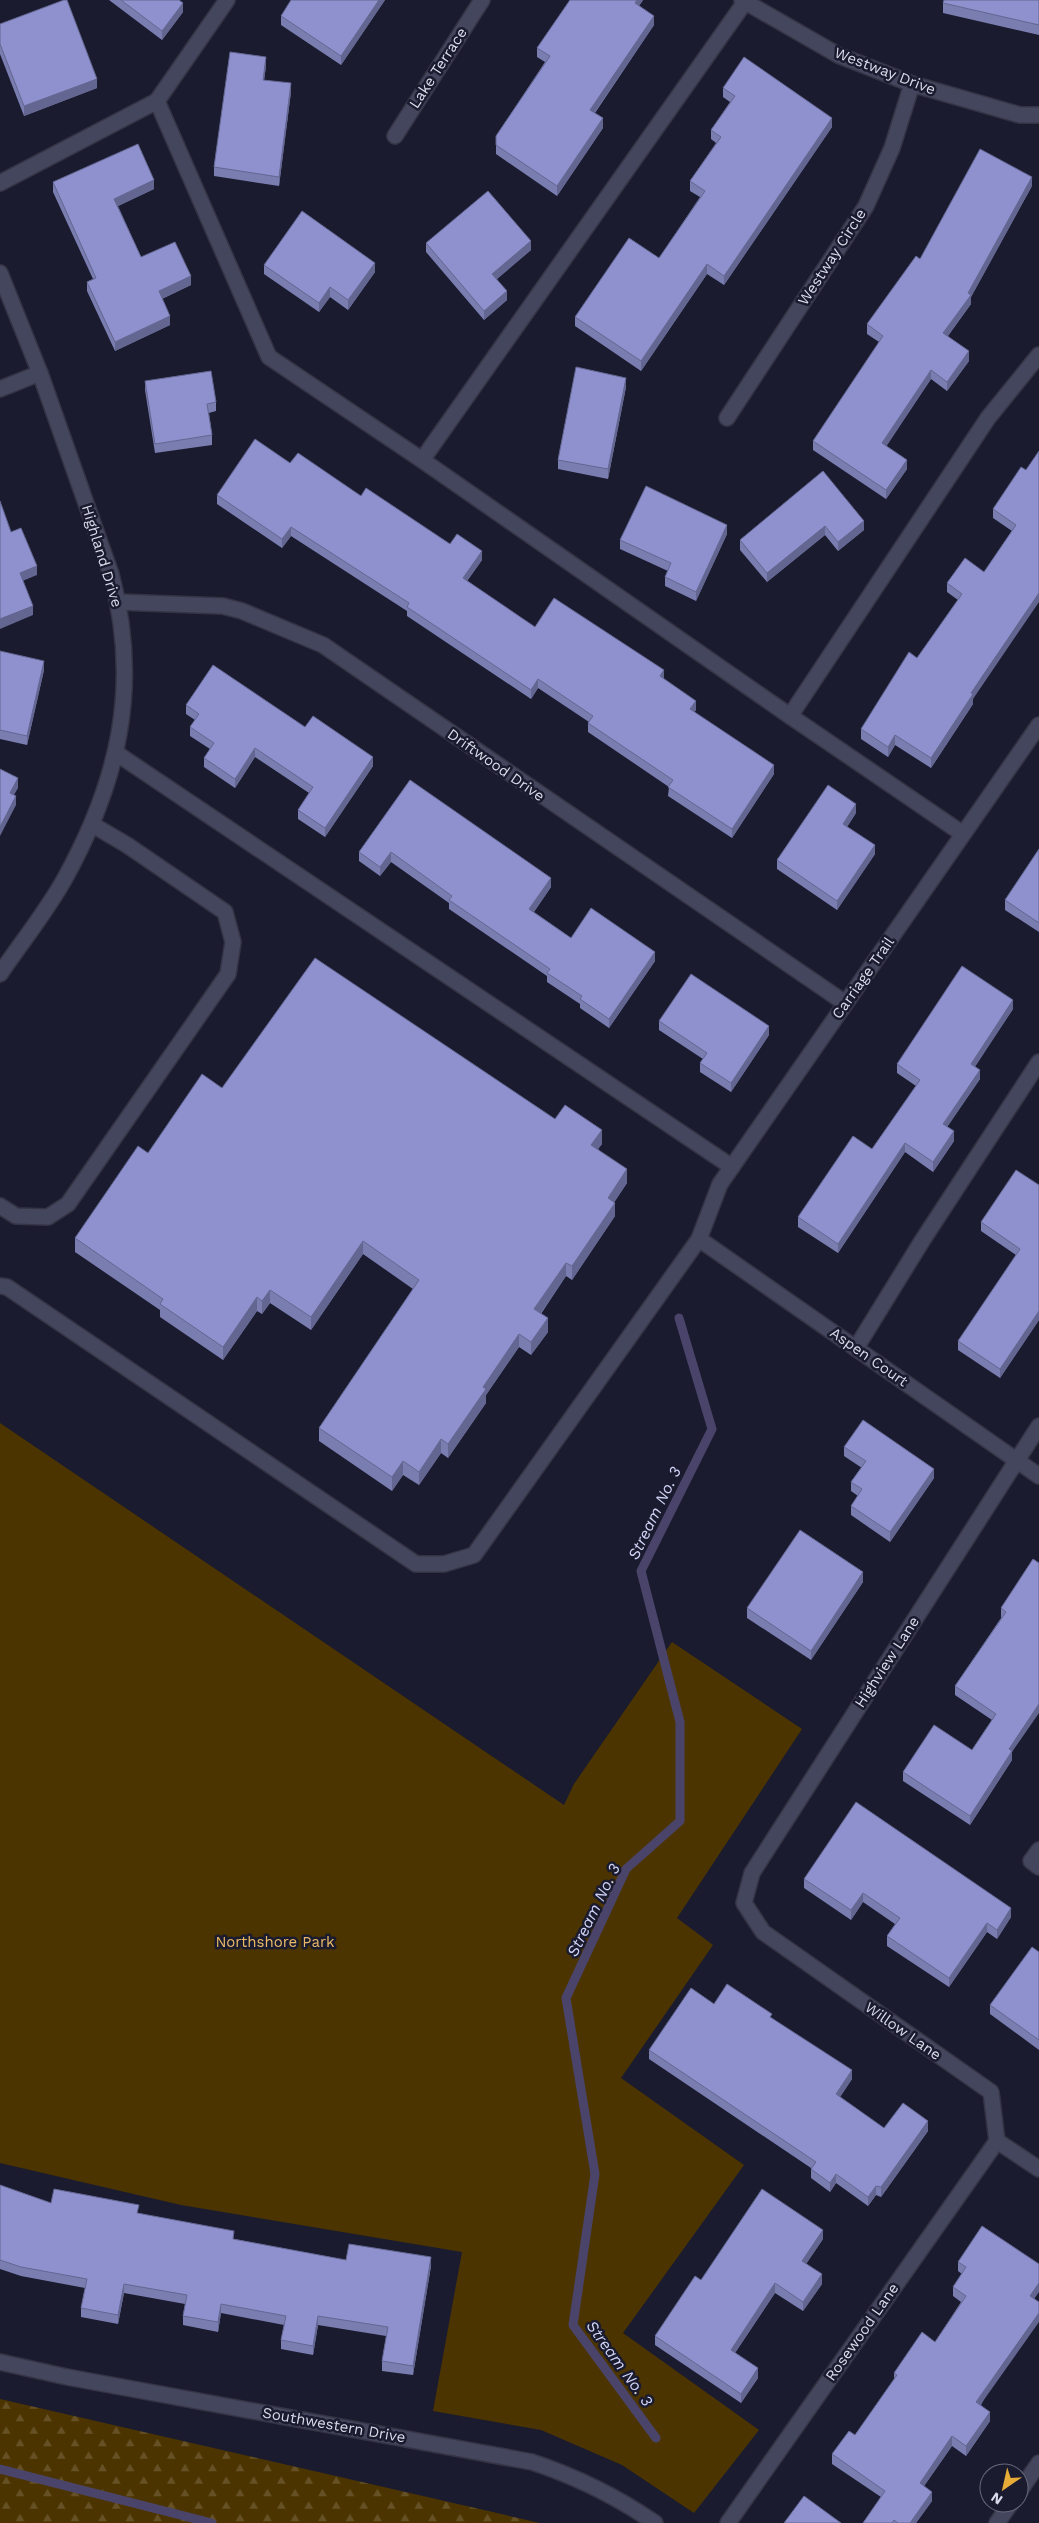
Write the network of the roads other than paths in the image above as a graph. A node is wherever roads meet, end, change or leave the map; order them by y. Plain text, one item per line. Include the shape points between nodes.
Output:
1 (227, 0) edge
2 (482, 0) edge
3 (743, 1) edge
4 (912, 84) junction
5 (157, 101) junction
6 (1039, 116) edge
7 (395, 136) dead end
8 (0, 183) edge
9 (0, 272) edge
10 (1039, 356) edge
11 (40, 373) junction
12 (0, 388) edge
13 (727, 418) dead end
14 (422, 460) junction
15 (118, 602) junction
16 (790, 716) junction
17 (1039, 725) edge
18 (116, 753) junction
19 (93, 825) junction
20 (963, 834) junction
21 (0, 974) edge
22 (846, 1003) junction
23 (1039, 1062) edge
24 (732, 1167) junction
25 (0, 1206) edge
26 (699, 1239) junction
27 (0, 1286) edge
28 (856, 1348) junction
29 (1039, 1426) edge
30 (1016, 1460) junction
31 (1039, 1476) edge
32 (1039, 1850) edge
33 (1039, 1867) edge
34 (744, 1903) joint
35 (996, 2141) junction
36 (1039, 2169) edge
37 (0, 2362) edge
38 (1039, 2464) edge
39 (1029, 2478) edge
40 (655, 2523) edge
41 (728, 2523) edge

1 - 5 street
2 - 7 street, Lake Terrace
3 - 4 street, Westway Drive via 838,54
3 - 14 street
4 - 6 street, Westway Drive via 1020,115
4 - 13 street, Westway Circle via 892,148 866,206
5 - 8 street
5 - 14 street via 269,357
9 - 11 street, Highland Drive
10 - 16 street via 988,418
11 - 12 street
11 - 15 street, Highland Drive via 101,543
14 - 16 street
15 - 18 street, Highland Drive via 123,688
15 - 22 street, Driftwood Drive via 223,606 242,610 323,645
16 - 20 street
17 - 20 street, Carriage Trail
18 - 19 street, Highland Drive
18 - 24 street
19 - 21 street, Highland Drive via 63,882
19 - 25 street via 225,912 233,942 228,974 68,1204 48,1217 16,1216
20 - 22 street, Carriage Trail
22 - 24 street, Carriage Trail
23 - 28 street
24 - 26 street, Carriage Trail via 720,1184
26 - 27 street, Carriage Trail via 474,1555 444,1564 416,1564 7,1287
26 - 28 street, Aspen Court
28 - 30 street, Aspen Court
29 - 30 street, Highview Lane
30 - 31 street, Aspen Court
30 - 34 street, Highview Lane via 752,1873
32 - 33 street via 1031,1861
34 - 35 street, Willow Lane via 763,1932 991,2092
35 - 36 street
35 - 41 street, Rosewood Lane
37 - 40 street, Southwestern Drive via 532,2462 592,2485
38 - 39 street

